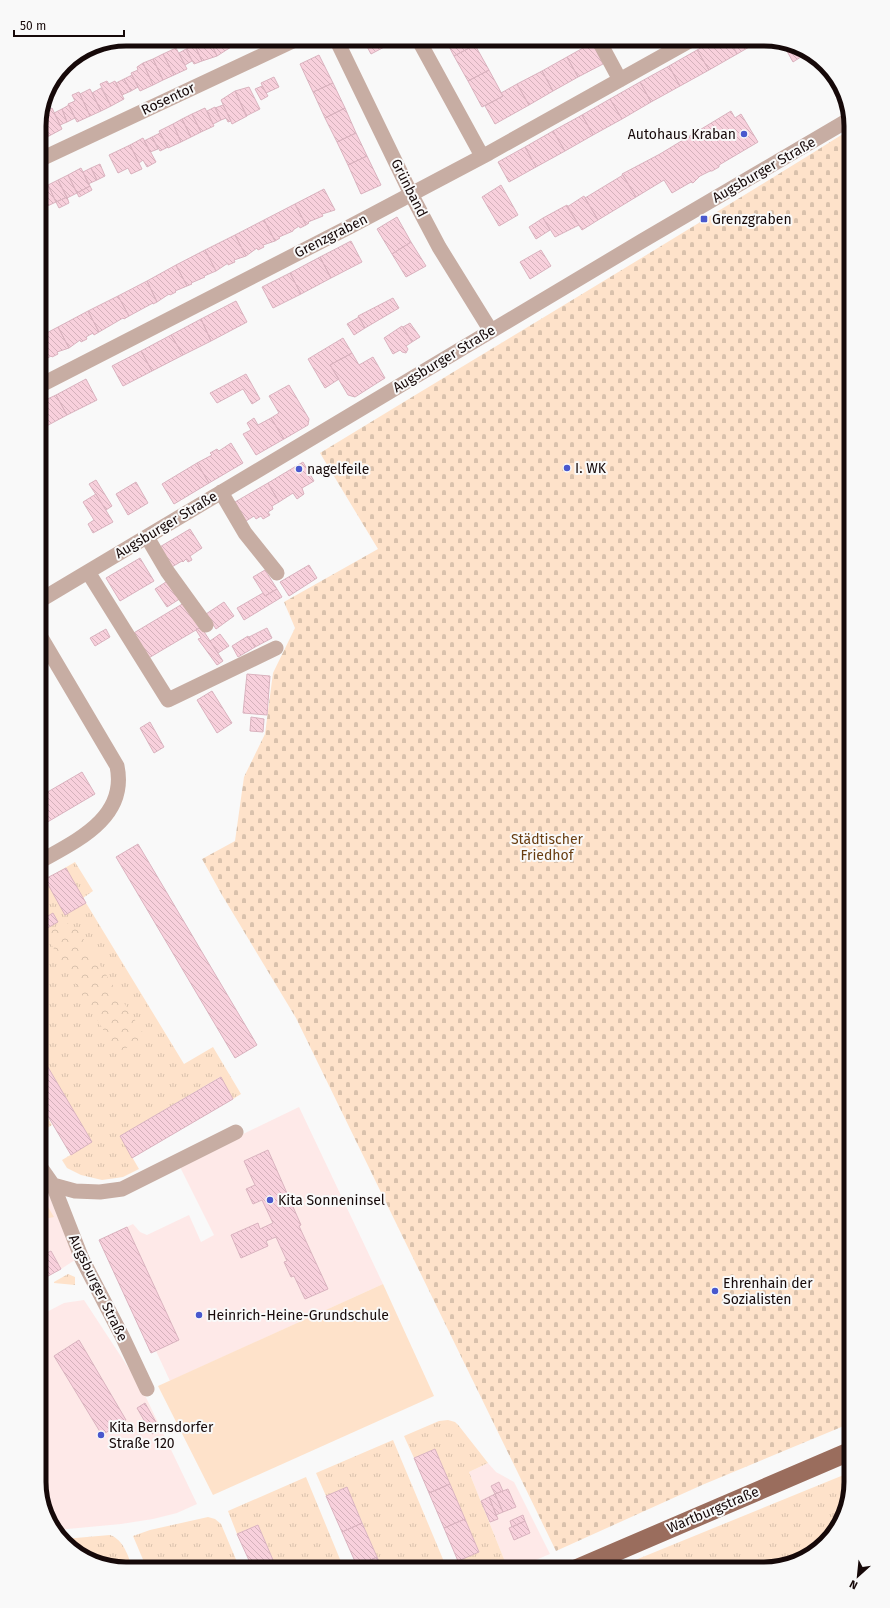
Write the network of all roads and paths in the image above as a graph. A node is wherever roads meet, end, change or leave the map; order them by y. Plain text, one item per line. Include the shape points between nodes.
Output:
1 (282, 46) edge
2 (339, 46) edge
3 (422, 46) edge
4 (602, 46) edge
5 (681, 46) edge
6 (620, 80) junction
7 (844, 123) edge
8 (482, 156) junction
9 (46, 157) edge
10 (411, 194) junction
11 (491, 331) junction
12 (46, 382) edge
13 (221, 492) junction
14 (146, 537) junction
15 (88, 572) junction
16 (277, 573) dead end
17 (46, 597) edge
18 (206, 625) dead end
19 (46, 646) edge
20 (276, 648) dead end
21 (46, 858) edge
22 (236, 1132) dead end
23 (46, 1175) edge
24 (53, 1185) junction
25 (147, 1389) dead end
26 (844, 1454) edge
27 (592, 1562) edge

1 - 9 street, Rosentor
2 - 10 street, Grünband
3 - 8 street
4 - 6 street
5 - 6 street, Grenzgraben
6 - 8 street, Grenzgraben
7 - 11 street, Augsburger Straße
8 - 10 street, Grenzgraben
10 - 11 street, Grünband via 443,253
10 - 12 street, Grenzgraben
11 - 13 street, Augsburger Straße
13 - 14 street, Augsburger Straße
13 - 16 street via 245,533
14 - 15 street, Augsburger Straße
14 - 18 street
15 - 17 street, Augsburger Straße
15 - 20 street via 168,700
19 - 21 street via 117,766 120,779 118,794 98,825 88,834
22 - 24 street via 122,1189 75,1192
23 - 24 street, Augsburger Straße
24 - 25 street, Augsburger Straße via 82,1259
26 - 27 main road, Wartburgstraße

